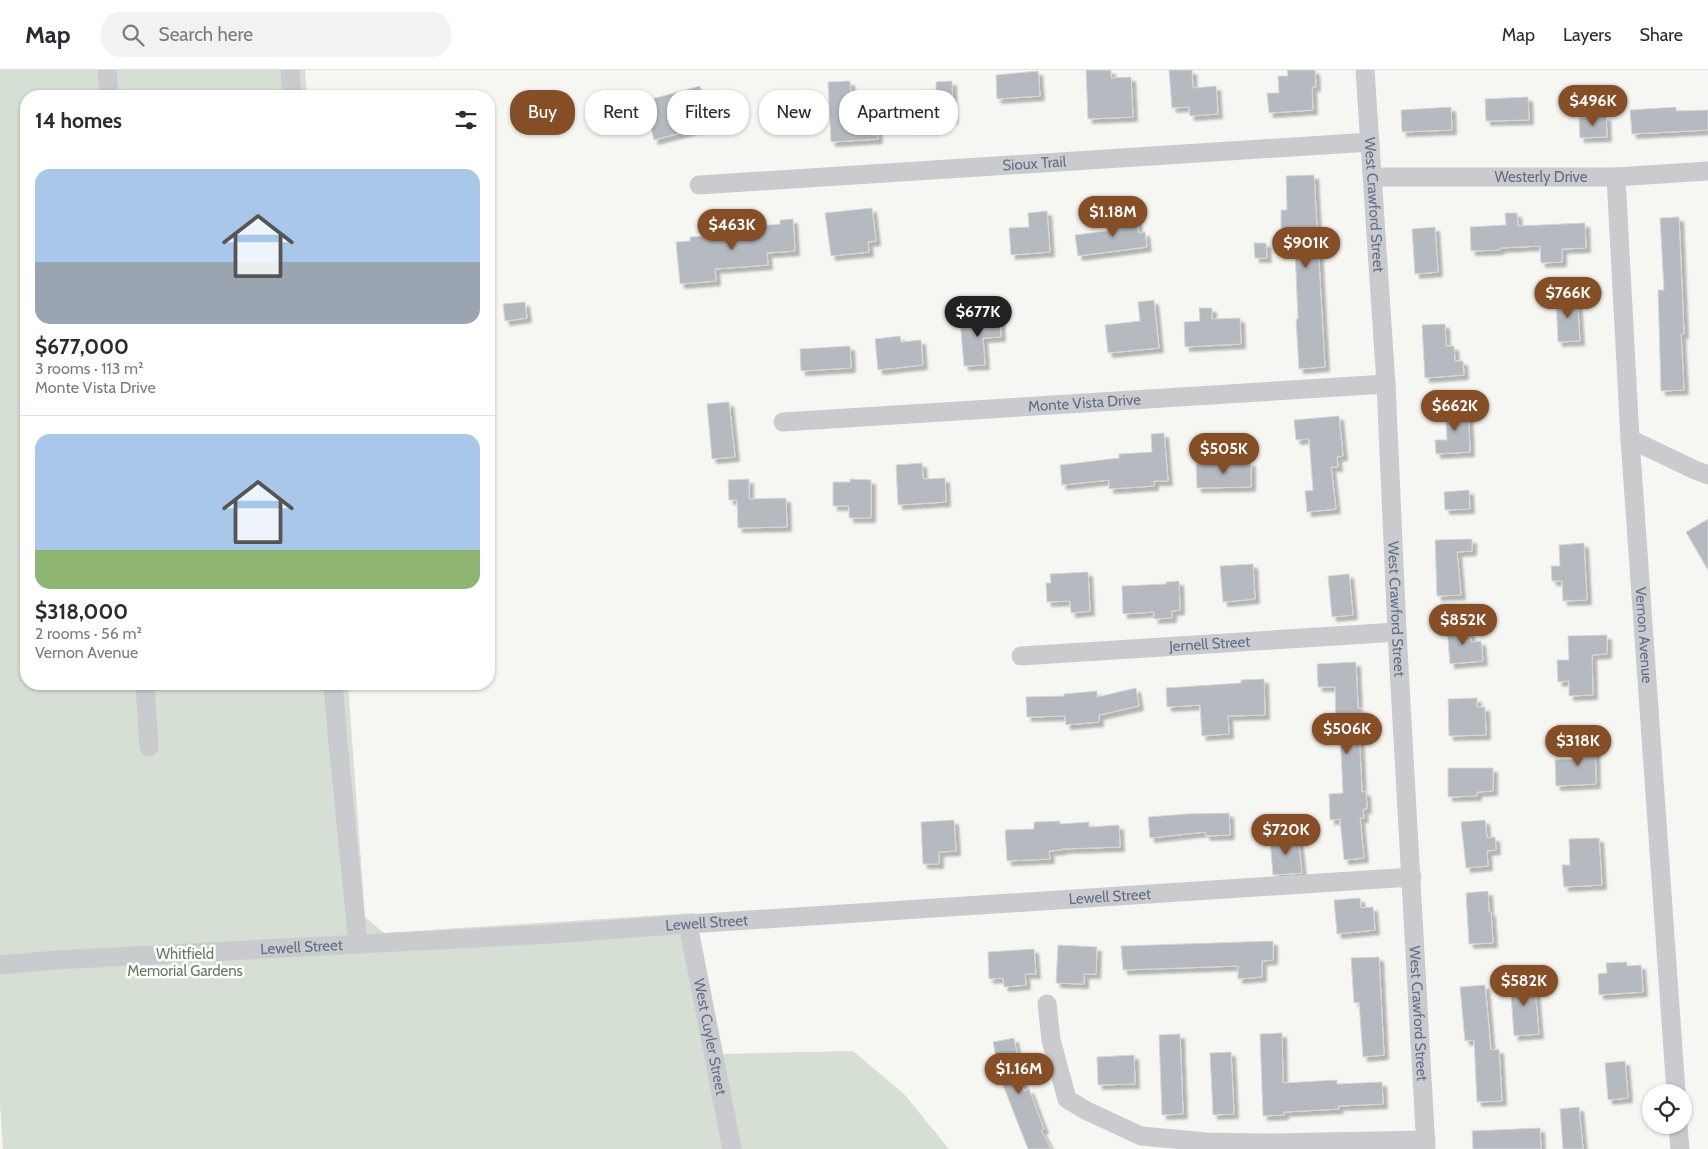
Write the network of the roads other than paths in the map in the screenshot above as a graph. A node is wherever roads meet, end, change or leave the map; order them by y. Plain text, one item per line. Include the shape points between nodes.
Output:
1 (107, 70) edge
2 (290, 70) edge
3 (1365, 70) edge
4 (109, 90) edge
5 (292, 90) edge
6 (1370, 142) junction
7 (1708, 171) edge
8 (1373, 177) junction
9 (1616, 177) junction
10 (699, 185) dead end
11 (1386, 384) junction
12 (783, 422) dead end
13 (1630, 439) junction
14 (1708, 475) edge
15 (1397, 632) junction
16 (1022, 656) dead end
17 (146, 690) edge
18 (334, 690) edge
19 (149, 747) dead end
20 (1412, 877) junction
21 (688, 924) junction
22 (358, 944) junction
23 (0, 965) edge
24 (1047, 1004) dead end
25 (1675, 1084) edge
26 (1679, 1134) edge
27 (1426, 1145) edge
28 (732, 1149) edge
29 (1680, 1149) edge

1 - 4 street
2 - 5 street
3 - 6 street, West Crawford Street
6 - 8 street, West Crawford Street
6 - 10 street, Sioux Trail
7 - 9 street, Westerly Drive
8 - 9 street, Westerly Drive
8 - 11 street, West Crawford Street
9 - 13 street, Vernon Avenue
11 - 12 street, Monte Vista Drive
11 - 15 street, West Crawford Street
13 - 14 street
13 - 25 street, Vernon Avenue
15 - 16 street, Jernell Street
15 - 20 street, West Crawford Street
17 - 19 street
18 - 22 street
20 - 21 street, Lewell Street
20 - 27 street, West Crawford Street
21 - 22 street, Lewell Street
21 - 28 street, West Cuyler Street
22 - 23 street, Lewell Street
24 - 27 street via 1051,1040 1067,1099 1141,1136 1266,1144
26 - 29 street

